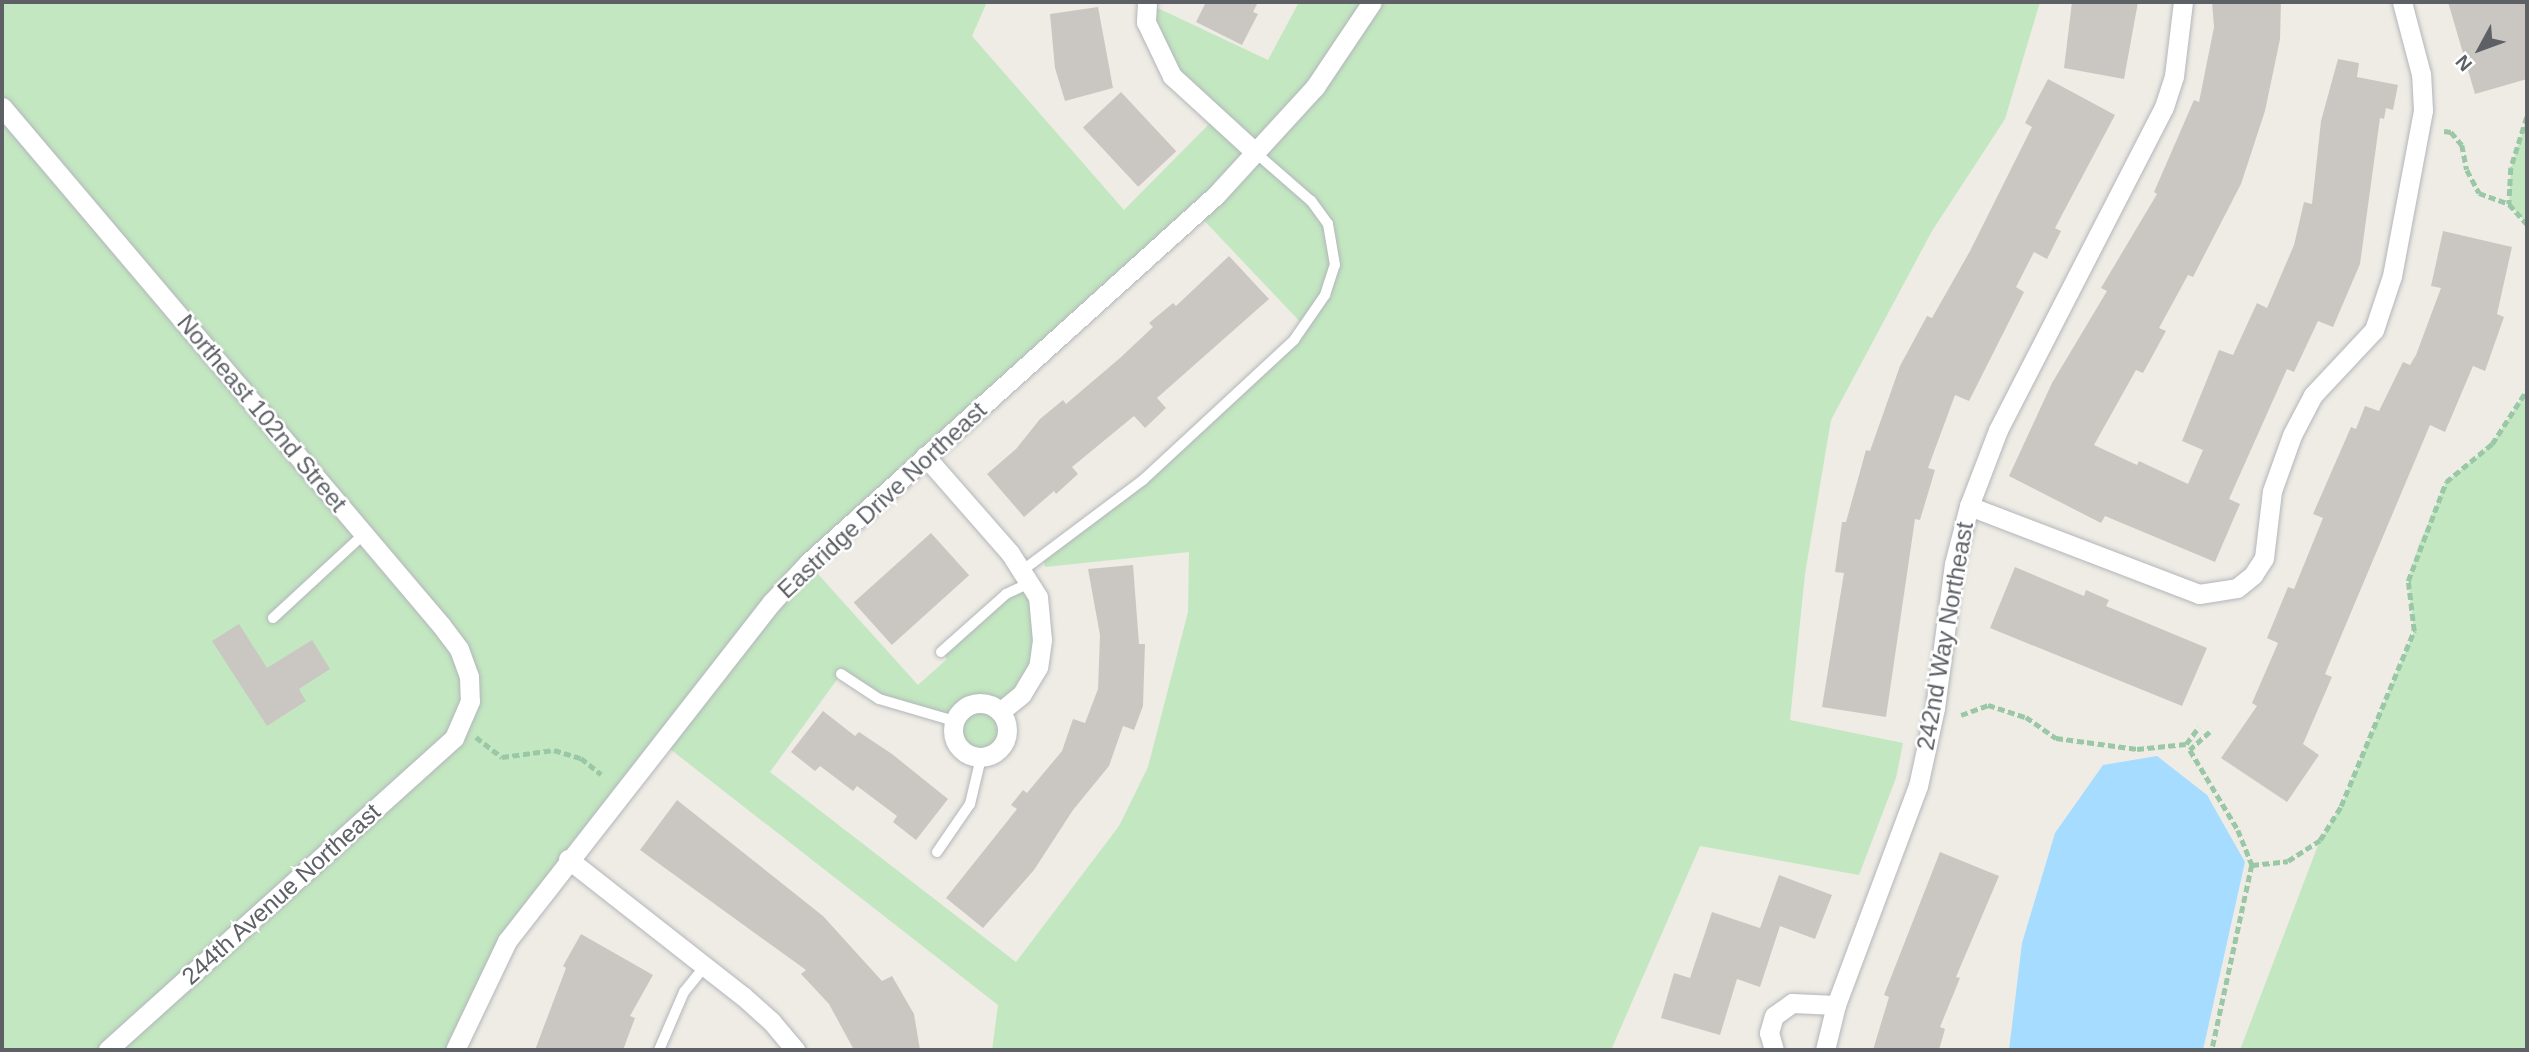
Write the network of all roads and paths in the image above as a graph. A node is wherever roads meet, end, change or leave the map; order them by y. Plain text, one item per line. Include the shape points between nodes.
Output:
1 (1147, 2) edge
2 (1372, 2) edge
3 (2183, 2) edge
4 (2402, 2) edge
5 (2, 107) edge
6 (2527, 117) edge
7 (2444, 131) dead end
8 (1256, 153) junction
9 (2509, 204) junction
10 (2527, 224) edge
11 (2527, 390) edge
12 (925, 456) junction
13 (1969, 506) junction
14 (364, 534) junction
15 (1027, 577) junction
16 (273, 618) dead end
17 (941, 652) dead end
18 (841, 674) dead end
19 (1000, 712) junction
20 (1961, 715) dead end
21 (954, 721) junction
22 (2199, 727) dead end
23 (457, 731) junction
24 (2210, 732) dead end
25 (981, 758) junction
26 (601, 774) dead end
27 (937, 852) dead end
28 (568, 859) junction
29 (2252, 865) junction
30 (706, 965) junction
31 (1836, 1005) junction
32 (108, 1050) edge
33 (455, 1050) edge
34 (659, 1050) edge
35 (795, 1050) edge
36 (1774, 1050) edge
37 (1825, 1050) edge
38 (2212, 1050) edge

1 - 8 street via 1146,22 1172,76
2 - 8 street, Eastridge Drive Northeast via 1315,87
3 - 13 street, 242nd Way Northeast via 2174,76 2164,107 1998,430
4 - 13 street via 2421,74 2423,110 2388,289 2374,330 2313,395 2292,435 2272,491 2264,558 2237,588 2199,594
5 - 14 street, Northeast 102nd Street
6 - 9 path via 2511,168
7 - 9 path via 2451,132 2462,145 2467,170 2479,193
8 - 12 street, Eastridge Drive Northeast via 1160,247
8 - 15 lane via 1311,201 1328,224 1335,265 1325,295 1294,340 1152,472
9 - 10 path
11 - 29 path via 2492,444 2446,482 2408,581 2414,631 2341,806 2320,840 2288,861
12 - 15 street
12 - 28 street, Eastridge Drive Northeast via 772,602
13 - 31 street, 242nd Way Northeast via 1954,564 1935,708 1918,786
14 - 16 lane
14 - 23 street, Northeast 102nd Street via 458,649 469,676 470,701
15 - 17 lane
15 - 19 street via 1041,621 1038,667 1022,694
18 - 21 lane via 879,699
19 - 21 street via 988,704 972,704
19 - 25 street via 1006,721 1006,739 997,752
20 - 22 path via 1988,705 2026,717 2056,738 2137,749 2186,744
21 - 25 street via 958,746
23 - 26 path via 502,757 554,750 581,758
23 - 32 street, 244th Avenue Northeast
24 - 29 path via 2190,750 2238,830
25 - 27 lane via 970,804
28 - 30 street
28 - 33 street, Eastridge Drive Northeast via 507,941
29 - 38 path
30 - 34 lane via 684,992
30 - 35 street via 771,1021
31 - 36 street via 1792,1003 1774,1016 1769,1033
31 - 37 street, 242nd Way Northeast

